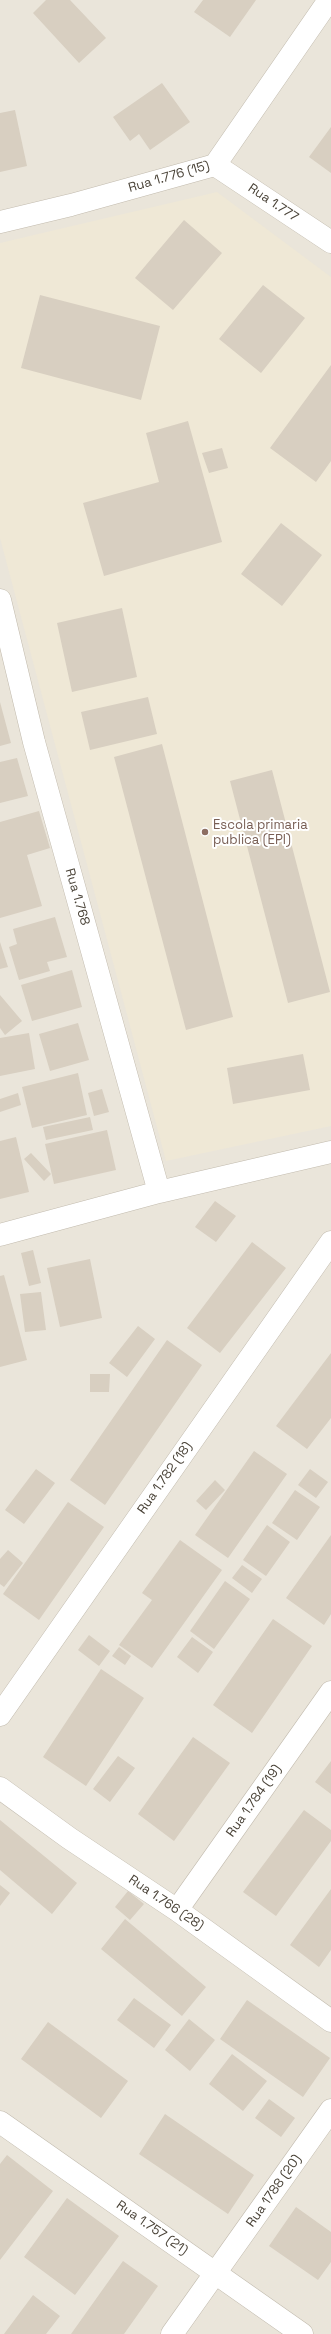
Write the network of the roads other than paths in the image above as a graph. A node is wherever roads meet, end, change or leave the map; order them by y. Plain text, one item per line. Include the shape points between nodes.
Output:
1 (329, 0) edge
2 (215, 165) junction
3 (0, 222) edge
4 (331, 242) edge
5 (0, 600) edge
6 (331, 1152) edge
7 (160, 1192) junction
8 (0, 1235) edge
9 (331, 1242) edge
10 (324, 1267) edge
11 (331, 1692) edge
12 (0, 1715) edge
13 (0, 1788) edge
14 (177, 1910) junction
15 (331, 2021) edge
16 (331, 2110) edge
17 (0, 2122) edge
18 (216, 2273) junction
19 (172, 2334) edge
20 (302, 2334) edge

1 - 2 street, Rua 1.776 (15)
2 - 3 street, Rua 1.776 (15)
2 - 4 street, Rua 1.777
5 - 7 street, Rua 1.768 via 34,742
6 - 7 street
7 - 8 street
9 - 10 street, Rua 1.782 (18)
10 - 12 street, Rua 1.782 (18)
11 - 14 street, Rua 1.784 (19)
13 - 14 street, Rua 1.766 (28) via 69,1838
14 - 15 street, Rua 1.766 (28)
16 - 18 street, Rua 1788 (20)
17 - 18 street, Rua 1.757 (21)
18 - 19 street, Rua 1788 (20)
18 - 20 street, Rua 1.757 (21)

